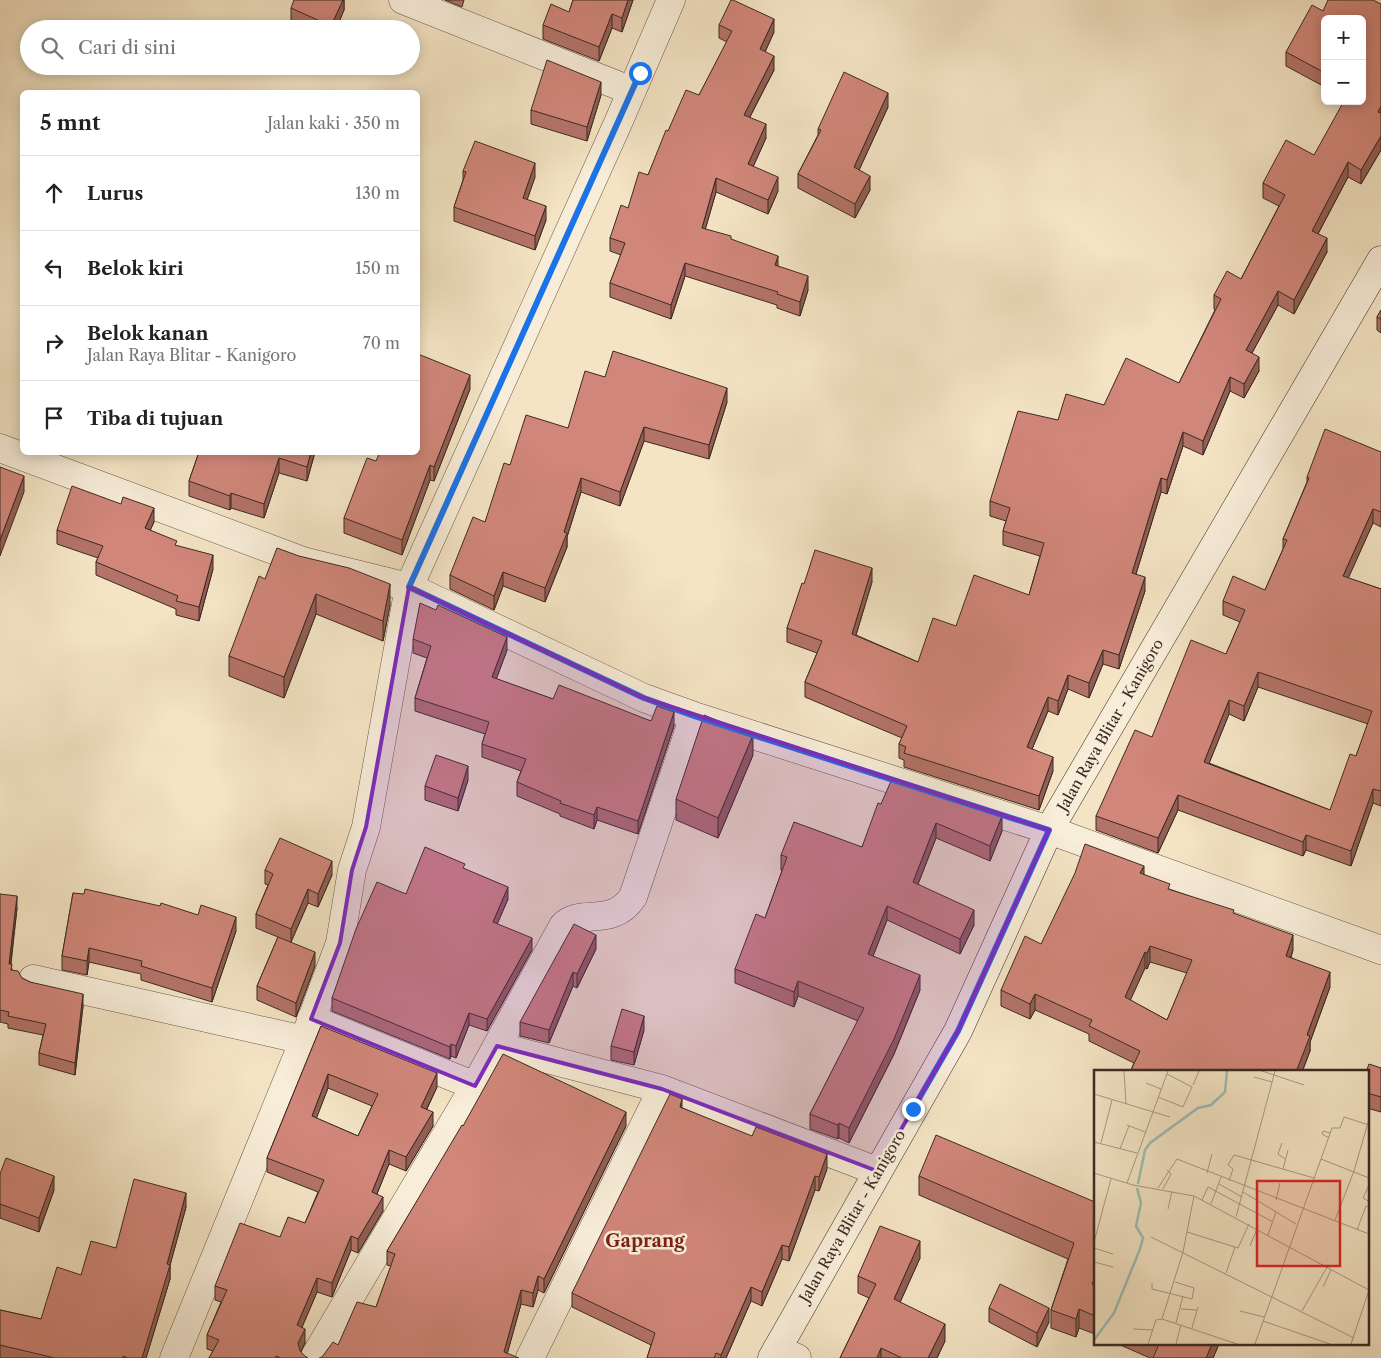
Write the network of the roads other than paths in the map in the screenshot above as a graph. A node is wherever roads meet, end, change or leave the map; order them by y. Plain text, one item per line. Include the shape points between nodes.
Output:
1 (402, 0) edge
2 (671, 0) edge
3 (632, 91) junction
4 (1381, 260) edge
5 (0, 448) edge
6 (409, 587) junction
7 (694, 716) junction
8 (1049, 830) junction
9 (1381, 950) edge
10 (33, 978) dead end
11 (307, 1030) junction
12 (497, 1046) junction
13 (475, 1086) junction
14 (662, 1089) junction
15 (877, 1172) junction
16 (782, 1355) edge
17 (174, 1358) edge
18 (314, 1358) edge
19 (530, 1358) edge

1 - 3 street
2 - 3 street
3 - 6 street
4 - 8 street, Jalan Raya Blitar - Kanigoro
5 - 6 street via 303,561
6 - 7 street via 644,698
6 - 11 street via 366,827 352,870 340,943
7 - 8 street
7 - 12 street via 633,897 617,913 567,922
8 - 9 street
8 - 15 street, Jalan Raya Blitar - Kanigoro via 958,1031
10 - 11 street
11 - 13 street
11 - 17 street
12 - 13 street
12 - 14 street
13 - 18 street
14 - 15 street
14 - 19 street
15 - 16 street, Jalan Raya Blitar - Kanigoro

